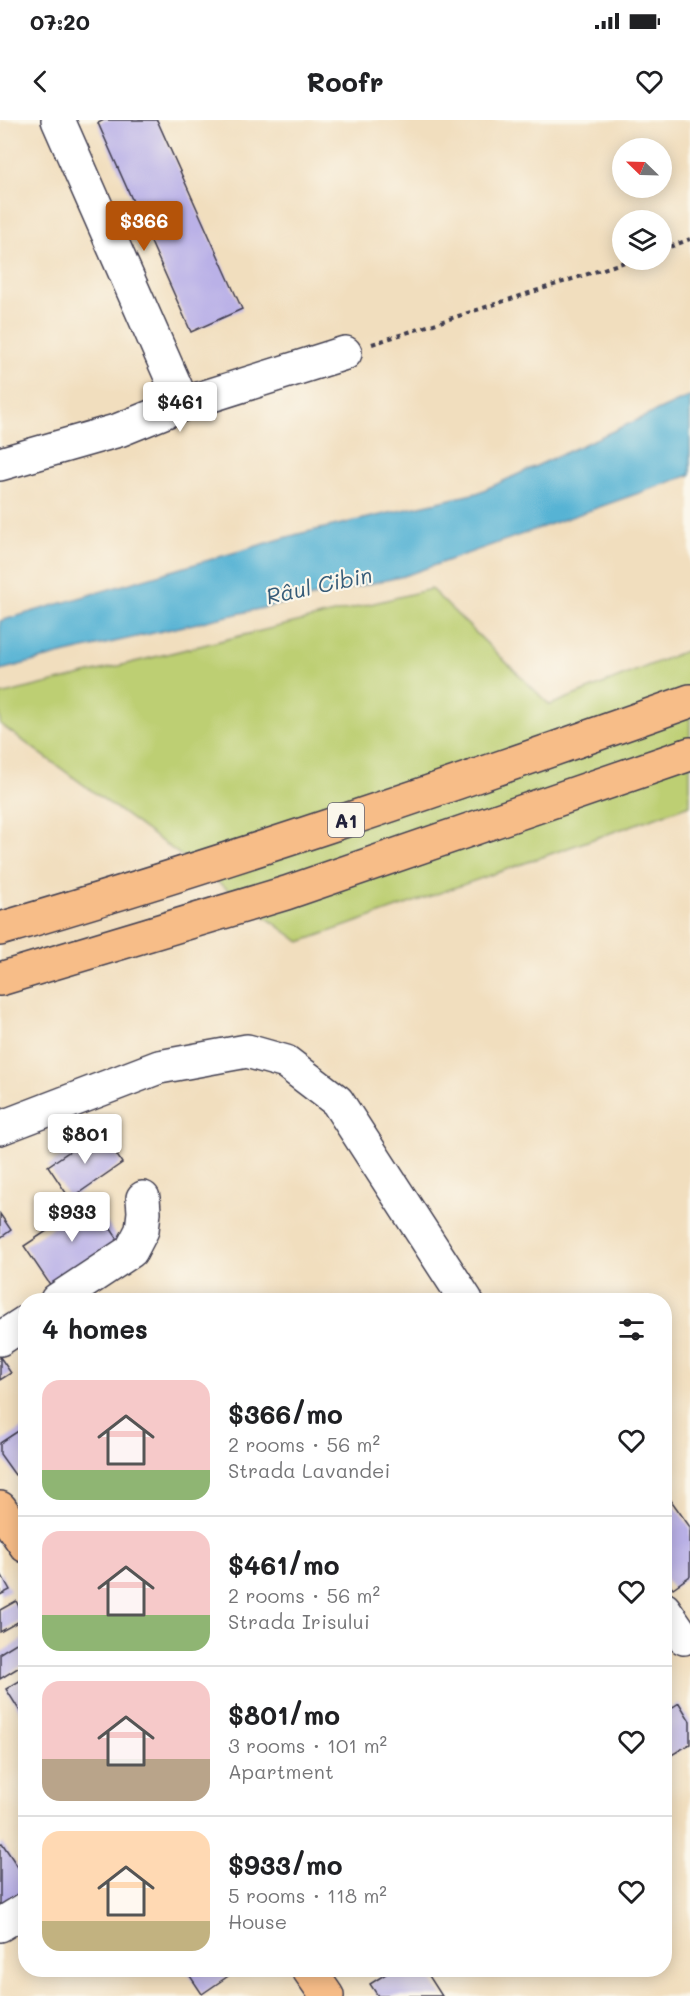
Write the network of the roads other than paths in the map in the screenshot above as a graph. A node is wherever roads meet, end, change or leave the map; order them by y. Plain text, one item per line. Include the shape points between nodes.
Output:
1 (58, 120) edge
2 (345, 353) road end
3 (183, 404) junction
4 (0, 464) edge
5 (690, 701) edge
6 (690, 754) edge
7 (0, 929) edge
8 (0, 980) edge
9 (0, 1128) edge
10 (143, 1198) dead end
11 (68, 1293) edge
12 (461, 1293) edge
13 (18, 1327) edge
14 (0, 1339) edge
15 (0, 1508) edge
16 (18, 1534) edge
17 (672, 1626) edge
18 (679, 1641) edge
19 (18, 1914) edge
20 (0, 1925) edge
21 (314, 1977) edge
22 (327, 1996) edge

1 - 3 street
2 - 3 street
3 - 4 street via 119,430
5 - 7 main road, A1 via 241,855
6 - 8 main road, A1 via 286,893
9 - 12 street via 159,1067 247,1052 286,1062 337,1101
10 - 11 street via 142,1230 131,1251
13 - 14 street
15 - 16 main road
17 - 18 street
19 - 20 street
21 - 22 main road

